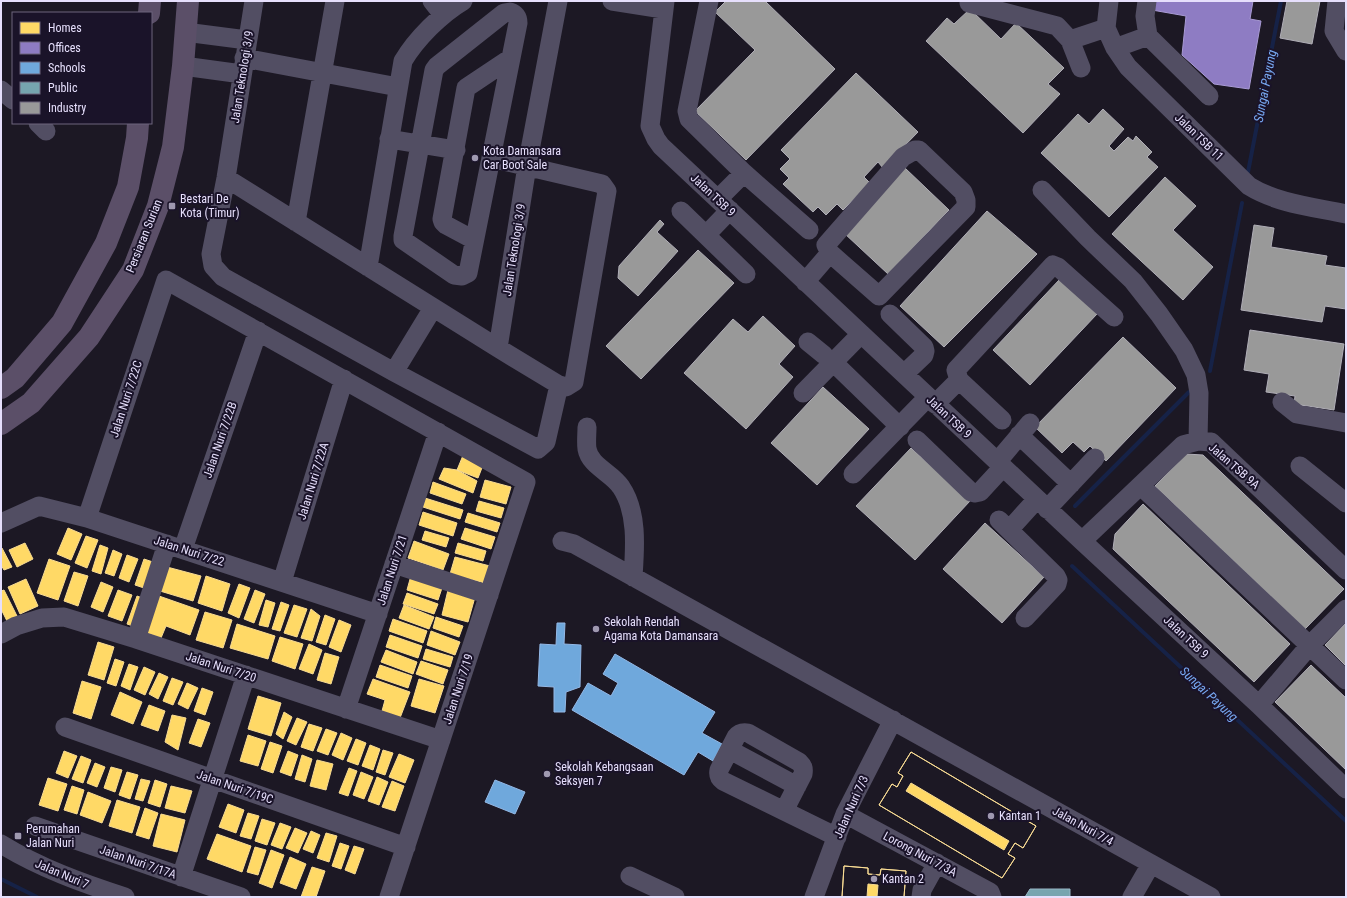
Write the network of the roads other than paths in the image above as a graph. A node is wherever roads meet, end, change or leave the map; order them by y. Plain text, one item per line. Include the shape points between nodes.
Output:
1 (150, 1) edge
2 (188, 1) edge
3 (254, 1) edge
4 (334, 1) edge
5 (463, 1) edge
6 (558, 1) edge
7 (612, 1) edge
8 (709, 1) edge
9 (1109, 1) edge
10 (1147, 1) edge
11 (1337, 1) edge
12 (969, 3) dead end
13 (1346, 3) edge
14 (664, 5) edge
15 (438, 8) edge
16 (149, 12) edge
17 (1106, 28) junction
18 (185, 32) junction
19 (1148, 36) junction
20 (247, 40) junction
21 (1070, 40) junction
22 (1115, 48) junction
23 (1346, 51) edge
24 (511, 58) junction
25 (183, 66) junction
26 (243, 66) junction
27 (1081, 68) dead end
28 (323, 73) junction
29 (398, 87) junction
30 (1, 90) edge
31 (1209, 96) dead end
32 (12, 99) edge
33 (138, 124) edge
34 (389, 139) junction
35 (420, 144) junction
36 (456, 150) junction
37 (491, 158) junction
38 (527, 166) junction
39 (744, 173) junction
40 (226, 178) junction
41 (1042, 190) dead end
42 (724, 204) junction
43 (681, 211) dead end
44 (1346, 214) edge
45 (296, 222) junction
46 (809, 230) dead end
47 (706, 235) junction
48 (474, 240) junction
49 (830, 253) junction
50 (368, 267) junction
51 (746, 274) dead end
52 (805, 282) junction
53 (434, 308) junction
54 (890, 314) dead end
55 (1114, 317) dead end
56 (856, 329) junction
57 (258, 331) junction
58 (808, 342) dead end
59 (498, 348) junction
60 (828, 359) junction
61 (394, 372) junction
62 (904, 374) junction
63 (344, 379) junction
64 (959, 380) junction
65 (559, 385) junction
66 (803, 386) dead end
67 (1, 388) edge
68 (932, 400) junction
69 (1282, 402) dead end
70 (1002, 420) dead end
71 (1346, 423) edge
72 (1, 424) edge
73 (587, 427) dead end
74 (900, 427) junction
75 (438, 432) junction
76 (917, 440) dead end
77 (1198, 441) junction
78 (1095, 458) dead end
79 (1000, 464) junction
80 (1300, 466) dead end
81 (853, 474) dead end
82 (1070, 484) junction
83 (1141, 486) junction
84 (1346, 503) edge
85 (1042, 504) junction
86 (87, 518) junction
87 (1, 523) edge
88 (562, 541) dead end
89 (1082, 541) junction
90 (175, 547) junction
91 (394, 564) junction
92 (1346, 570) edge
93 (633, 577) junction
94 (282, 582) junction
95 (489, 595) junction
96 (1346, 610) edge
97 (378, 614) junction
98 (1025, 618) dead end
99 (1, 634) edge
100 (136, 639) junction
101 (1310, 645) junction
102 (246, 675) junction
103 (1346, 680) edge
104 (1259, 704) junction
105 (346, 709) junction
106 (893, 720) junction
107 (65, 727) dead end
108 (441, 740) junction
109 (212, 779) junction
110 (1346, 789) edge
111 (784, 811) junction
112 (845, 814) junction
113 (35, 826) dead end
114 (837, 837) junction
115 (1, 844) edge
116 (406, 846) junction
117 (937, 864) junction
118 (1151, 864) junction
119 (630, 876) dead end
120 (180, 877) junction
121 (78, 890) edge
122 (125, 897) edge
123 (241, 897) edge
124 (389, 897) edge
125 (676, 897) edge
126 (814, 897) edge
127 (921, 897) edge
128 (992, 897) edge
129 (1132, 897) edge
130 (1211, 897) edge

1 - 16 main road
2 - 18 main road, Persiaran Surian
3 - 20 street, Jalan Teknologi 3/9
4 - 28 street
5 - 15 street via 448,10
6 - 38 street, Jalan Teknologi 3/9
7 - 14 street
8 - 39 street via 687,111 689,119
9 - 17 street
10 - 19 street via 1145,16
11 - 13 street
11 - 23 street via 1334,31
12 - 21 street via 1058,26
14 - 42 street, Jalan TSB 9 via 650,126 661,146
15 - 29 street via 403,61
17 - 21 street
17 - 22 street, Jalan TSB 11
18 - 20 street
18 - 25 main road, Persiaran Surian
19 - 22 street
19 - 31 street
20 - 26 street, Jalan Teknologi 3/9
21 - 27 street
22 - 44 street, Jalan TSB 11 via 1128,67 1249,186 1274,199
24 - 35 street via 518,18 515,13 510,12 504,13 436,66
24 - 36 street via 466,88
24 - 37 street
25 - 26 street
25 - 72 main road, Persiaran Surian via 173,147 158,206 133,270 89,337 31,403
26 - 28 street
26 - 40 street, Jalan Teknologi 3/9
28 - 29 street
28 - 45 street
29 - 34 street
30 - 32 street
33 - 67 main road via 128,187 106,244 62,323 15,378
34 - 35 street
34 - 50 street
35 - 36 street
35 - 48 street via 403,240 454,275 462,276 468,273
36 - 48 street via 442,218 446,225
37 - 38 street
37 - 48 street
38 - 59 street, Jalan Teknologi 3/9
38 - 65 street via 602,184 606,191 574,382 566,387
39 - 42 street
39 - 46 street
40 - 45 street
40 - 61 street, Jalan Teknologi 3/9 via 211,254 213,266 223,277
41 - 77 street via 1133,281 1160,314 1184,350 1196,375 1199,393
42 - 47 street
42 - 52 street, Jalan TSB 9
43 - 47 street
45 - 50 street
47 - 51 street
49 - 49 street via 826,245 903,157 915,150 919,150 962,192 966,200 966,207 879,296
49 - 52 street
50 - 53 street
52 - 56 street, Jalan TSB 9
53 - 59 street
53 - 61 street
54 - 62 street via 924,347 925,351
55 - 64 street via 1053,265 956,370
56 - 60 street
56 - 62 street, Jalan TSB 9
57 - 63 street
57 - 86 street, Jalan Nuri 7/22C via 166,280
57 - 90 street, Jalan Nuri 7/22B
58 - 60 street
59 - 65 street
60 - 66 street
60 - 74 street
61 - 65 street, Jalan Teknologi 3/9 via 538,449 546,442
62 - 68 street, Jalan TSB 9
63 - 75 street
63 - 94 street, Jalan Nuri 7/22A
64 - 68 street
64 - 70 street
68 - 74 street
68 - 79 street, Jalan TSB 9
69 - 71 street via 1297,414
73 - 93 street via 587,449 590,457 622,487 632,514 635,528
74 - 81 street
75 - 91 street, Jalan Nuri 7/21
75 - 95 street, Jalan Nuri 7/19 via 526,482
76 - 79 street via 971,492 980,492
77 - 83 street, Jalan TSB 9A via 1184,445
77 - 92 street, Jalan TSB 9A via 1211,442
78 - 82 street
79 - 82 street via 1024,429
79 - 85 street, Jalan TSB 9
80 - 84 street
82 - 85 street
83 - 89 street, Jalan TSB 9A
83 - 101 street
85 - 89 street, Jalan TSB 9
85 - 98 street via 1004,525 1058,580
86 - 87 street, Jalan Nuri 7/22 via 39,506
86 - 90 street, Jalan Nuri 7/22
88 - 93 street, Jalan Nuri 7/4 via 574,544
89 - 104 street, Jalan TSB 9
90 - 94 street, Jalan Nuri 7/22
90 - 100 street, Jalan Nuri 7/22B
91 - 95 street
91 - 97 street, Jalan Nuri 7/21
93 - 106 street, Jalan Nuri 7/4
94 - 97 street, Jalan Nuri 7/22
95 - 108 street, Jalan Nuri 7/19
96 - 101 street
97 - 105 street, Jalan Nuri 7/21
99 - 100 street, Jalan Nuri 7/20 via 42,618 64,617
100 - 102 street, Jalan Nuri 7/20
101 - 103 street
101 - 104 street
102 - 105 street, Jalan Nuri 7/20
102 - 109 street
104 - 110 street, Jalan TSB 9
105 - 108 street, Jalan Nuri 7/20
106 - 112 street, Jalan Nuri 7/3
106 - 118 street, Jalan Nuri 7/4
107 - 109 street, Jalan Nuri 7/19C
108 - 116 street, Jalan Nuri 7/19
109 - 116 street, Jalan Nuri 7/19C
109 - 120 street
111 - 111 street via 797,786 730,750 719,770 720,778
111 - 114 street
112 - 114 street, Jalan Nuri 7/3
112 - 117 street, Lorong Nuri 7/3A
113 - 120 street, Jalan Nuri 7/17A
114 - 126 street, Jalan Nuri 7/3
115 - 121 street, Jalan Nuri 7
116 - 124 street, Jalan Nuri 7/19
117 - 127 street via 922,890
117 - 128 street, Lorong Nuri 7/3A via 990,892
118 - 129 street
118 - 130 street, Jalan Nuri 7/4
119 - 125 street
120 - 123 street, Jalan Nuri 7/17A
121 - 122 street, Jalan Nuri 7

